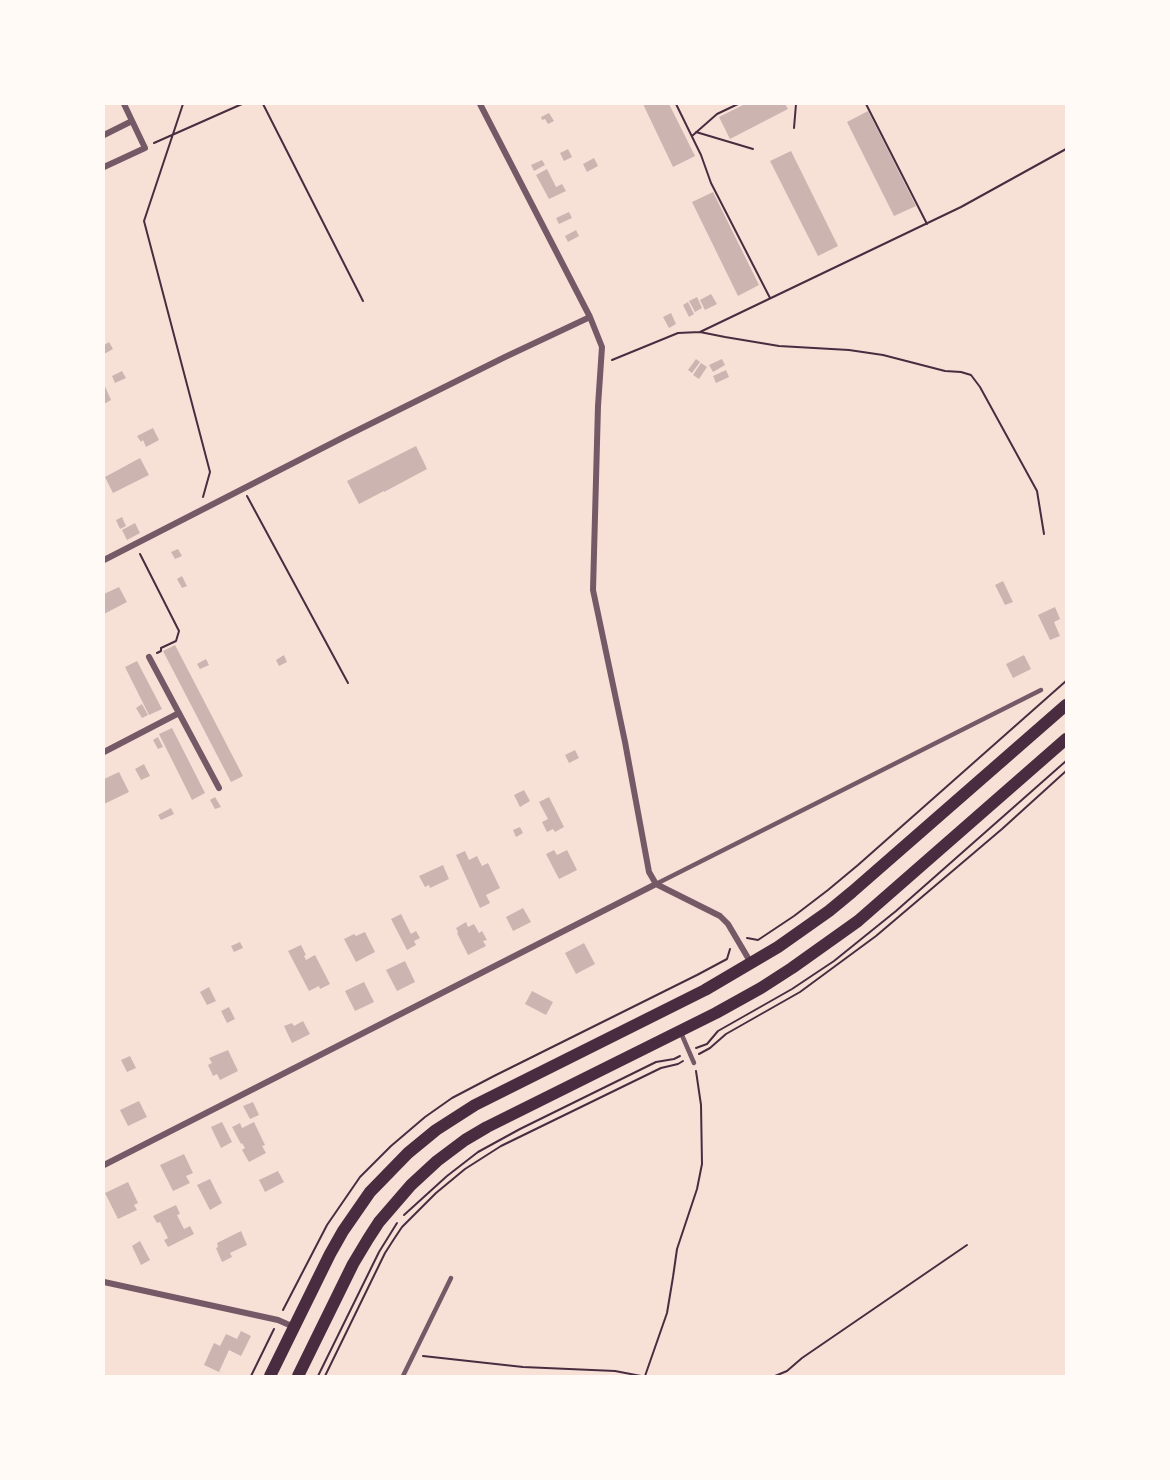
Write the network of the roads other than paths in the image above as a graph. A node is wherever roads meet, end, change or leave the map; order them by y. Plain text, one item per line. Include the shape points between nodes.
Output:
1 (124, 104) edge
2 (480, 104) edge
3 (132, 121) junction
4 (104, 135) edge
5 (104, 167) edge
6 (590, 317) junction
7 (104, 560) edge
8 (150, 657) road end
9 (1041, 690) dead end
10 (1066, 705) edge
11 (179, 713) junction
12 (1066, 739) edge
13 (104, 752) edge
14 (219, 788) dead end
15 (656, 884) junction
16 (751, 964) junction
17 (679, 1031) junction
18 (693, 1060) road end
19 (104, 1165) edge
20 (451, 1278) dead end
21 (104, 1282) edge
22 (294, 1327) junction
23 (270, 1377) edge
24 (298, 1377) edge
25 (404, 1377) edge

1 - 3 street
2 - 6 street
3 - 4 street
3 - 5 street via 145,148
6 - 7 street
6 - 15 street via 602,347 593,590 649,872
8 - 11 street
9 - 15 lane
10 - 16 main road via 852,892
11 - 13 street
11 - 14 street
12 - 17 main road via 841,934 761,988
15 - 16 street via 720,916
15 - 19 street
16 - 22 main road via 475,1105 436,1130 389,1171 358,1208
17 - 18 lane
17 - 24 main road via 487,1127 424,1172 368,1239
20 - 25 lane
21 - 22 street via 278,1320
22 - 23 main road

